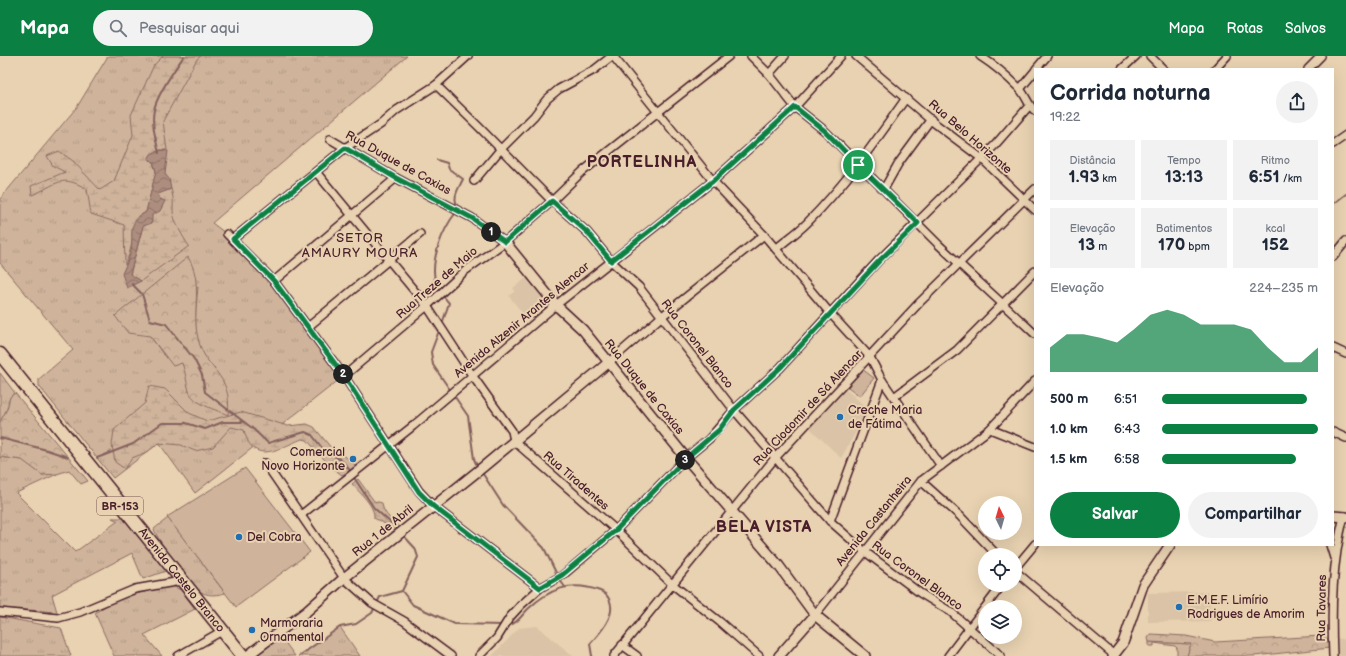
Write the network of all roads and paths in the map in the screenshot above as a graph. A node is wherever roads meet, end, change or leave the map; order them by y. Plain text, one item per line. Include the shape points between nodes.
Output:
1 (468, 56) edge
2 (612, 56) edge
3 (729, 56) edge
4 (751, 56) edge
5 (785, 56) edge
6 (841, 56) edge
7 (856, 56) edge
8 (980, 56) edge
9 (1047, 56) edge
10 (1136, 56) edge
11 (1150, 56) edge
12 (1227, 56) edge
13 (1321, 56) edge
14 (1038, 68) edge
15 (1123, 68) edge
16 (1162, 68) edge
17 (1216, 68) edge
18 (1309, 68) edge
19 (1034, 72) edge
20 (770, 74) junction
21 (436, 85) junction
22 (1020, 89) junction
23 (906, 98) junction
24 (795, 107) junction
25 (1032, 109) edge
26 (659, 112) junction
27 (931, 119) junction
28 (1346, 135) edge
29 (330, 139) dead end
30 (1334, 143) edge
31 (345, 148) junction
32 (500, 150) junction
33 (981, 158) junction
34 (858, 165) junction
35 (316, 172) junction
36 (396, 178) junction
37 (474, 181) dead end
38 (713, 181) junction
39 (884, 189) junction
40 (1034, 190) edge
41 (552, 201) junction
42 (1024, 201) junction
43 (1034, 209) edge
44 (352, 215) junction
45 (918, 223) junction
46 (420, 234) dead end
47 (764, 235) junction
48 (1346, 241) edge
49 (505, 242) junction
50 (776, 249) junction
51 (1334, 256) edge
52 (390, 260) junction
53 (611, 261) junction
54 (959, 264) junction
55 (1034, 272) edge
56 (274, 281) junction
57 (1001, 304) junction
58 (556, 305) junction
59 (427, 306) junction
60 (830, 313) junction
61 (661, 317) junction
62 (308, 327) junction
63 (1034, 333) edge
64 (1334, 348) edge
65 (0, 354) edge
66 (1346, 354) edge
67 (870, 357) junction
68 (608, 363) junction
69 (472, 375) junction
70 (344, 376) junction
71 (882, 380) junction
72 (1034, 382) edge
73 (894, 397) junction
74 (734, 410) junction
75 (990, 429) junction
76 (1334, 432) edge
77 (1346, 438) edge
78 (514, 441) junction
79 (390, 445) junction
80 (1034, 447) edge
81 (686, 458) junction
82 (775, 458) junction
83 (265, 463) dead end
84 (941, 466) junction
85 (921, 481) junction
86 (433, 506) junction
87 (731, 512) junction
88 (301, 515) junction
89 (1334, 516) edge
90 (1345, 517) edge
91 (830, 521) junction
92 (616, 530) junction
93 (1034, 545) edge
94 (1169, 546) edge
95 (1330, 546) edge
96 (990, 548) edge
97 (864, 551) junction
98 (1022, 560) edge
99 (1334, 560) junction
100 (1022, 577) edge
101 (344, 578) junction
102 (181, 581) junction
103 (672, 584) junction
104 (540, 588) junction
105 (997, 592) edge
106 (0, 612) edge
107 (815, 615) junction
108 (968, 629) junction
109 (222, 631) junction
110 (622, 645) junction
111 (178, 656) edge
112 (242, 656) edge
113 (247, 656) edge
114 (451, 656) edge
115 (479, 656) edge
116 (614, 656) edge
117 (637, 656) edge
118 (759, 656) edge
119 (779, 656) edge
120 (865, 656) edge
121 (948, 656) edge
122 (1001, 656) edge
123 (1114, 656) edge
124 (1333, 656) edge

1 - 21 street
2 - 26 street
2 - 32 street via 547,99
3 - 26 street, Rua Treze de Maio
4 - 20 street
5 - 20 street
6 - 24 street, Avenida Alzenir Arantes Alencar
7 - 23 street, Rua Belo Horizonte
8 - 22 street
9 - 14 street
10 - 15 street
11 - 16 street
12 - 17 street
13 - 18 street
19 - 22 street
20 - 24 street
21 - 31 street
21 - 32 street, Rua Coronel Blanco
22 - 25 street
23 - 27 street, Rua Belo Horizonte
23 - 34 street
24 - 34 street via 825,131
24 - 38 street, Avenida Alzenir Arantes Alencar
25 - 33 street
26 - 38 street
26 - 41 street, Rua Treze de Maio via 582,172
27 - 33 street, Rua Belo Horizonte
27 - 39 street via 898,164
28 - 30 street
29 - 31 street, Rua Duque de Caxias
31 - 35 street
31 - 36 street, Rua Duque de Caxias
32 - 37 street
32 - 41 street, Rua Coronel Blanco
33 - 42 street, Rua Belo Horizonte
33 - 45 street
34 - 39 street
34 - 50 street via 806,224
35 - 44 street
35 - 56 street via 230,237
36 - 44 street
36 - 49 street, Rua Duque de Caxias via 462,212
38 - 47 street
38 - 53 street, Avenida Alzenir Arantes Alencar
39 - 45 street
40 - 42 street, Rua Clodomir de Sá Alencar
41 - 49 street, Rua Treze de Maio
41 - 53 street, Rua Coronel Blanco via 587,232
42 - 43 street, Rua Belo Horizonte
42 - 54 street, Rua Clodomir de Sá Alencar
44 - 52 street
44 - 56 street
45 - 54 street
45 - 60 street
46 - 52 street
47 - 50 street
47 - 61 street
48 - 51 street
49 - 58 street, Rua Duque de Caxias
49 - 59 street, Rua Treze de Maio via 465,270
50 - 60 street
52 - 59 street
52 - 62 street
53 - 58 street, Avenida Alzenir Arantes Alencar
53 - 61 street, Rua Coronel Blanco via 639,287
54 - 57 street
54 - 67 street, Rua Clodomir de Sá Alencar
55 - 57 street
56 - 62 street
57 - 63 street
57 - 73 street via 957,350
58 - 68 street, Rua Duque de Caxias via 583,330
58 - 69 street, Avenida Alzenir Arantes Alencar
59 - 69 street, Rua Tiradentes
59 - 70 street, Rua Treze de Maio
60 - 67 street
60 - 74 street via 780,368
61 - 68 street
61 - 74 street, Rua Coronel Blanco
62 - 70 street
64 - 66 street
65 - 102 main road, Avenida Castelo Branco / BR-153
67 - 71 street
67 - 82 street, Rua Clodomir de Sá Alencar
68 - 78 street, Rua 1 de Abril
68 - 81 street, Rua Duque de Caxias
69 - 78 street, Rua Tiradentes via 512,431
69 - 79 street, Avenida Alzenir Arantes Alencar
70 - 79 street
71 - 73 street
71 - 91 street
72 - 75 street, Avenida Castanheira
73 - 84 street
74 - 81 street via 709,439
74 - 82 street, Rua Coronel Blanco
75 - 80 street
75 - 84 street, Avenida Castanheira
76 - 77 street
78 - 86 street, Rua 1 de Abril
78 - 92 street, Rua Tiradentes
79 - 86 street via 419,492
79 - 88 street, Avenida Alzenir Arantes Alencar
81 - 87 street, Rua Duque de Caxias
81 - 92 street
82 - 87 street, Rua Clodomir de Sá Alencar
82 - 91 street, Rua Coronel Blanco
83 - 88 street
84 - 85 street, Avenida Castanheira
85 - 96 street
85 - 97 street, Avenida Castanheira
86 - 101 street, Rua 1 de Abril
86 - 104 street
87 - 103 street, Rua Clodomir de Sá Alencar
87 - 107 street, Rua Duque de Caxias via 779,566
88 - 101 street
89 - 90 street
90 - 99 street, Rua Tavares
91 - 97 street, Rua Coronel Blanco
92 - 103 street, Rua Tiradentes
92 - 104 street via 559,577
93 - 98 street
94 - 123 street via 1143,585 1123,643
95 - 99 street, Rua Tavares
97 - 107 street, Avenida Castanheira
97 - 108 street, Rua Coronel Blanco via 920,593 951,612
99 - 124 street, Rua Tavares
100 - 123 street
101 - 113 street, Rua 1 de Abril via 307,611
101 - 114 street via 375,605 404,621
102 - 106 street via 135,589 80,612 58,618
102 - 109 main road, Avenida Castelo Branco / BR-153
103 - 110 street, Rua Clodomir de Sá Alencar
103 - 118 street, Rua Tiradentes
104 - 115 street via 514,613 497,638
105 - 108 street
107 - 119 street, Avenida Castanheira
107 - 120 street, Rua Duque de Caxias
108 - 121 street
108 - 122 street, Rua Coronel Blanco
109 - 111 street
109 - 112 main road, Avenida Castelo Branco / BR-153
110 - 116 street, Rua Clodomir de Sá Alencar
110 - 117 street

